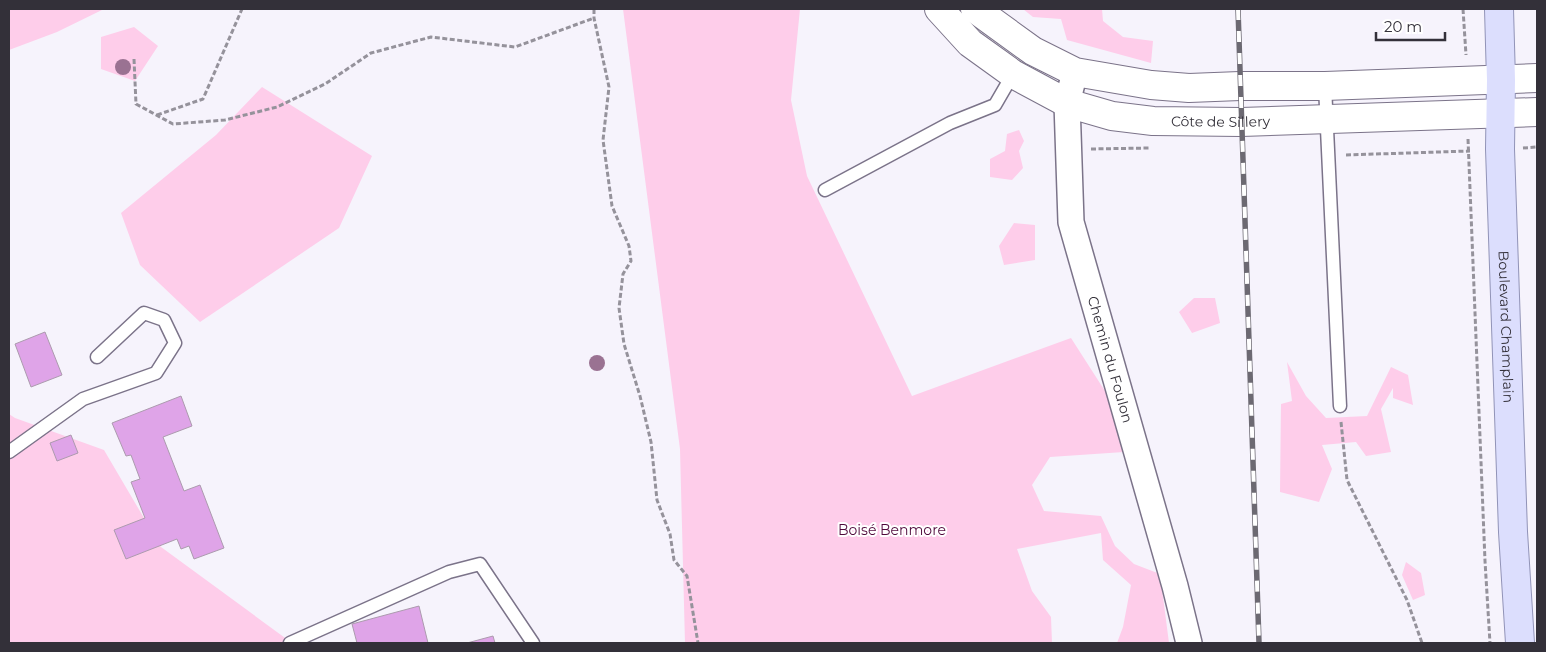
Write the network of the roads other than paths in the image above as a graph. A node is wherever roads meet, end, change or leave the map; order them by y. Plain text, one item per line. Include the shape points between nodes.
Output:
1 (939, 9) edge
2 (975, 9) edge
3 (1499, 9) edge
4 (1075, 72) junction
5 (1013, 74) junction
6 (1537, 78) edge
7 (1501, 80) junction
8 (1325, 86) junction
9 (1067, 103) junction
10 (1537, 112) edge
11 (1501, 114) junction
12 (1325, 119) junction
13 (825, 190) dead end
14 (97, 357) dead end
15 (1340, 406) road end
16 (9, 452) edge
17 (290, 643) edge
18 (533, 643) edge
19 (1189, 643) edge
20 (1520, 643) edge

1 - 5 street, Côte de Sillery via 970,43
2 - 4 street via 1033,50
3 - 7 main road, Boulevard Champlain
4 - 8 street via 1121,81 1189,88
4 - 9 street, Chemin du Foulon
5 - 9 street, Côte de Sillery
5 - 13 lane via 995,105 950,122
6 - 7 street
7 - 8 street
7 - 11 main road, Boulevard Champlain
8 - 12 lane
9 - 12 street, Côte de Sillery via 1112,116 1153,121
9 - 19 street, Chemin du Foulon via 1071,222
10 - 11 street, Côte de Sillery
11 - 12 street, Côte de Sillery
11 - 20 main road, Boulevard Champlain
12 - 15 lane
14 - 16 lane via 144,313 164,320 175,342 156,373 84,399
17 - 18 lane via 449,572 480,564

